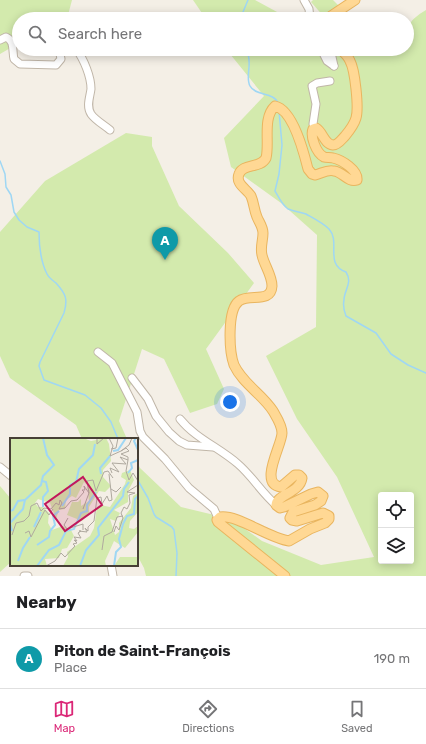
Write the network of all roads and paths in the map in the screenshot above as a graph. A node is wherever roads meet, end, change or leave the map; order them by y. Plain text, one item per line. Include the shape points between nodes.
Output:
1 (304, 0) edge
2 (355, 0) edge
3 (309, 12) edge
4 (338, 12) edge
5 (0, 40) edge
6 (12, 42) edge
7 (14, 56) edge
8 (61, 56) edge
9 (81, 56) edge
10 (324, 56) edge
11 (332, 56) edge
12 (346, 56) edge
13 (330, 81) dead end
14 (314, 128) junction
15 (110, 130) dead end
16 (98, 352) dead end
17 (132, 378) dead end
18 (180, 419) dead end
19 (217, 448) junction
20 (0, 466) edge
21 (10, 475) edge
22 (276, 505) junction
23 (218, 518) junction
24 (111, 566) edge
25 (24, 576) edge
26 (28, 576) edge
27 (113, 576) edge
28 (285, 576) edge

1 - 3 street
2 - 4 main road
5 - 6 street via 6,37
7 - 8 street via 20,64 56,65 60,62
9 - 15 street via 90,78 90,112
10 - 11 street via 334,66
12 - 14 main road via 352,66 358,104 357,117 351,129 336,144 332,145 326,141 321,131
13 - 14 street via 312,86 316,104
14 - 22 main road via 312,137 320,154 346,164 355,173 357,180 350,180 333,170 315,175 310,173 297,133 284,110 275,106 268,123 266,158 260,165 243,169 238,177 240,185 252,198 262,228 262,253 272,286 269,294 263,297 248,297 238,302 233,312 231,356 240,374 269,405 281,427 281,439 270,471 272,481 280,487 295,476 299,475 302,478 300,484 279,499
16 - 23 street via 112,363 136,412 143,437 189,488 214,509
17 - 19 street via 150,401 158,419 179,441
18 - 19 street via 190,430
19 - 22 street via 238,463
20 - 21 street
22 - 23 main road via 284,507 318,492 323,496 321,501 293,512 290,518 294,521 323,513 329,516 329,519 326,523 289,541 276,538 233,518
23 - 28 main road via 221,525
24 - 27 street
25 - 26 street

